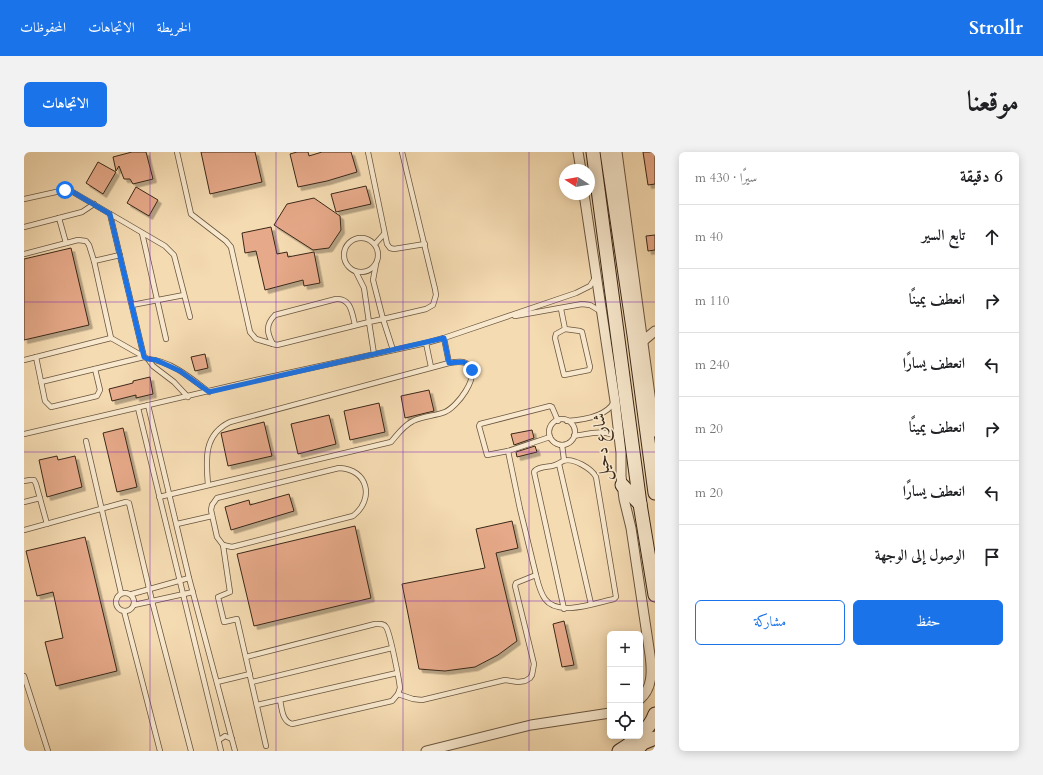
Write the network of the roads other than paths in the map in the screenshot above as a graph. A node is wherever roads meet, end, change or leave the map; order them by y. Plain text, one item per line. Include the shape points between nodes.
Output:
1 (177, 152) edge
2 (368, 152) edge
3 (402, 152) edge
4 (578, 152) edge
5 (593, 152) edge
6 (607, 152) edge
7 (616, 152) edge
8 (580, 164) edge
9 (24, 199) edge
10 (585, 200) edge
11 (94, 204) junction
12 (110, 214) junction
13 (59, 218) junction
14 (24, 226) edge
15 (142, 233) junction
16 (384, 234) junction
17 (66, 243) junction
18 (375, 244) junction
19 (425, 244) junction
20 (24, 254) edge
21 (120, 255) junction
22 (94, 260) junction
23 (376, 264) junction
24 (356, 272) junction
25 (596, 276) junction
26 (184, 295) junction
27 (157, 300) junction
28 (132, 305) junction
29 (561, 309) junction
30 (601, 311) junction
31 (190, 317) dead end
32 (501, 318) junction
33 (383, 319) junction
34 (369, 322) junction
35 (355, 325) junction
36 (641, 325) junction
37 (565, 329) junction
38 (655, 331) edge
39 (111, 338) junction
40 (444, 338) junction
41 (166, 339) dead end
42 (643, 341) junction
43 (426, 343) junction
44 (274, 344) junction
45 (393, 350) junction
46 (374, 354) junction
47 (36, 357) junction
48 (146, 358) junction
49 (24, 360) edge
50 (449, 363) junction
51 (431, 367) junction
52 (95, 369) junction
53 (41, 382) junction
54 (209, 392) junction
55 (188, 396) junction
56 (615, 401) junction
57 (148, 405) junction
58 (138, 408) junction
59 (558, 421) junction
60 (567, 421) junction
61 (655, 432) edge
62 (24, 434) edge
63 (574, 436) junction
64 (550, 437) junction
65 (619, 440) junction
66 (86, 441) dead end
67 (562, 445) junction
68 (508, 451) junction
69 (564, 460) junction
70 (559, 464) junction
71 (24, 481) edge
72 (208, 485) junction
73 (622, 485) junction
74 (655, 493) edge
75 (170, 495) junction
76 (159, 497) junction
77 (40, 498) junction
78 (24, 502) edge
79 (640, 504) junction
80 (101, 509) junction
81 (212, 516) junction
82 (47, 524) junction
83 (177, 524) junction
84 (24, 530) edge
85 (223, 545) junction
86 (536, 575) junction
87 (189, 578) junction
88 (179, 581) junction
89 (149, 589) junction
90 (193, 592) junction
91 (121, 593) junction
92 (132, 594) junction
93 (183, 594) junction
94 (655, 595) edge
95 (152, 601) junction
96 (591, 604) junction
97 (134, 605) junction
98 (564, 609) junction
99 (124, 611) junction
100 (392, 648) junction
101 (246, 657) junction
102 (397, 673) junction
103 (250, 674) junction
104 (24, 676) edge
105 (217, 682) junction
106 (252, 682) junction
107 (398, 694) junction
108 (643, 695) edge
109 (280, 700) junction
110 (257, 706) junction
111 (607, 713) edge
112 (655, 714) edge
113 (653, 737) edge
114 (232, 739) junction
115 (219, 740) junction
116 (266, 746) dead end
117 (48, 751) edge
118 (160, 751) edge
119 (190, 751) edge
120 (222, 751) edge
121 (235, 751) edge
122 (426, 751) edge
123 (619, 751) edge
124 (636, 751) edge

1 - 44 lane via 191,214 231,247 250,332 256,339
2 - 16 lane
3 - 19 lane
4 - 8 street
5 - 79 main road, شارع دحيل
6 - 74 main road
7 - 36 street
9 - 11 lane via 65,190
10 - 25 street, شارع دحيل
11 - 12 lane
11 - 13 lane via 82,212
12 - 15 lane
12 - 21 lane
13 - 14 lane
13 - 17 lane
15 - 26 lane via 165,246 174,255
15 - 27 lane
16 - 18 lane
16 - 19 lane via 387,244 394,249
17 - 20 lane
17 - 22 lane via 86,241 90,245
18 - 23 lane via 378,251
18 - 24 lane via 362,238 349,242 344,256 350,269
19 - 33 lane via 436,295 433,305
21 - 22 lane
21 - 28 lane
22 - 39 lane
23 - 24 lane via 371,270
23 - 33 lane via 373,280
24 - 34 lane via 364,288
25 - 30 street, شارع دحيل
25 - 32 lane via 586,289
26 - 27 lane
26 - 31 lane
27 - 28 lane
27 - 41 lane
28 - 48 lane
29 - 30 lane via 586,304
29 - 32 lane
29 - 37 lane
30 - 56 street, شارع دحيل
32 - 40 lane
33 - 34 lane
33 - 45 lane
34 - 35 lane
34 - 46 lane
35 - 44 lane
35 - 44 lane via 350,304 344,299 336,299 275,315 268,330 268,336
36 - 38 street
36 - 42 street
37 - 37 lane via 556,334 555,338 564,375 589,370 582,332
38 - 42 street
39 - 47 lane
39 - 48 lane
40 - 43 lane
40 - 50 lane
42 - 61 street
43 - 45 lane
43 - 51 lane
45 - 46 lane
46 - 54 lane
47 - 49 lane
47 - 53 lane
48 - 52 lane
48 - 54 lane via 180,371
48 - 55 lane
50 - 51 lane
50 - 72 lane via 469,364 473,375 465,393 447,411 414,420 404,426 391,442
51 - 72 lane via 243,418 223,426 211,439 206,455
52 - 53 lane
52 - 53 lane via 100,390 97,396 51,407 45,401
54 - 55 lane
55 - 57 lane
56 - 60 lane via 603,413
56 - 65 street, شارع دحيل
57 - 58 lane
57 - 75 lane
58 - 62 lane
58 - 76 lane
59 - 60 lane
59 - 64 lane via 552,425
59 - 68 lane via 550,406 479,425 487,455
60 - 63 lane via 574,427
63 - 65 lane via 603,432
63 - 67 lane via 570,443
64 - 67 lane via 555,443
64 - 68 lane
65 - 73 street, شارع دحيل
66 - 80 lane
67 - 69 lane
68 - 86 lane
69 - 70 lane
69 - 96 lane via 578,462 596,477 616,597
70 - 96 lane
70 - 98 lane via 534,472
71 - 77 lane via 34,480
72 - 75 lane
73 - 79 main road
73 - 108 street, شارع دحيل via 632,528 652,672
75 - 76 lane
75 - 83 lane
76 - 88 lane
77 - 78 lane
77 - 82 lane
79 - 94 main road, شارع دحيل
80 - 82 lane
80 - 89 lane via 129,503
80 - 91 lane
81 - 83 lane
81 - 85 lane via 218,540
81 - 85 lane via 212,505 219,497 333,469 352,470 365,485 364,504 353,516 232,546
82 - 84 lane
83 - 87 lane
85 - 101 lane via 230,592 218,597 224,622 237,619
86 - 98 lane via 544,598 552,606
86 - 107 lane via 515,584 534,664 530,678 522,682 505,680 422,700
87 - 88 lane
87 - 90 lane
88 - 89 lane
88 - 93 lane
89 - 92 lane
89 - 95 lane
90 - 93 lane
90 - 105 lane
91 - 92 lane
91 - 99 lane via 116,598 116,604
92 - 97 lane
93 - 95 lane
93 - 115 lane
95 - 97 lane
95 - 119 lane
96 - 98 lane
97 - 99 lane via 130,610
99 - 118 lane
100 - 101 lane via 386,627 375,624
100 - 102 lane
100 - 106 lane
101 - 103 lane
102 - 107 lane via 400,688
102 - 109 lane
103 - 105 lane
103 - 106 lane
104 - 117 lane
105 - 114 lane
106 - 110 lane
107 - 109 lane via 392,701 292,724 284,717
109 - 110 lane
110 - 116 lane
111 - 122 street via 531,726
112 - 123 main road via 641,735
113 - 124 main road
114 - 115 lane via 225,736
114 - 121 lane
115 - 120 lane

